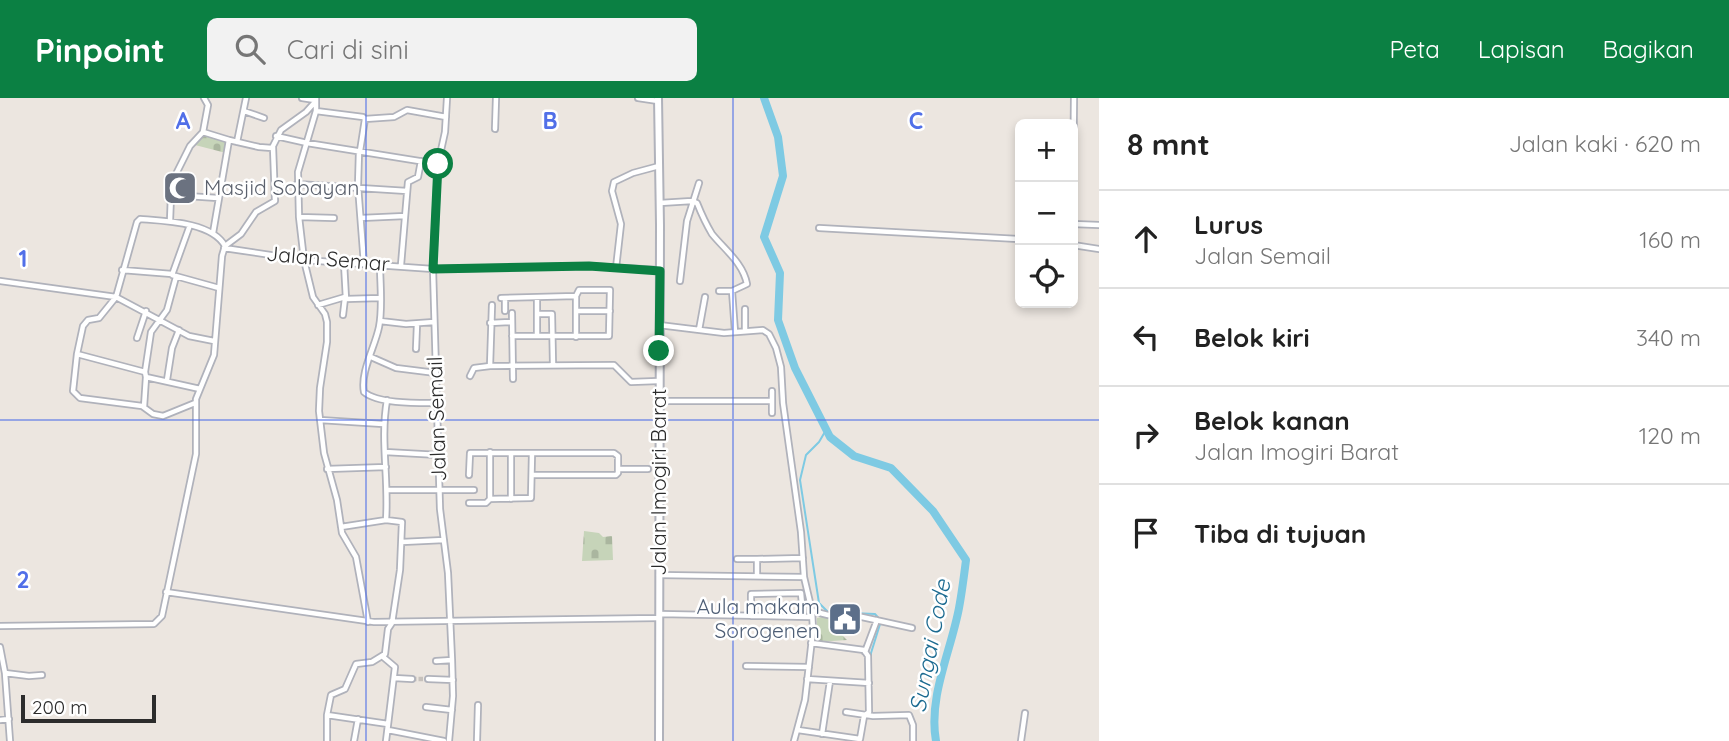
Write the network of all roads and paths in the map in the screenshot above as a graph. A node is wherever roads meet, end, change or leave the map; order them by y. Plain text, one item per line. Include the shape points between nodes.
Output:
1 (204, 98) edge
2 (246, 98) edge
3 (302, 98) edge
4 (447, 98) edge
5 (496, 98) edge
6 (638, 98) edge
7 (1074, 98) edge
8 (658, 100) edge
9 (316, 104) edge
10 (244, 111) junction
11 (446, 117) junction
12 (264, 118) dead end
13 (365, 119) junction
14 (495, 129) dead end
15 (203, 132) junction
16 (276, 136) junction
17 (229, 139) junction
18 (237, 142) junction
19 (307, 143) junction
20 (273, 147) junction
21 (359, 151) junction
22 (421, 162) junction
23 (438, 164) junction
24 (659, 166) junction
25 (1073, 182) edge
26 (699, 183) dead end
27 (297, 184) junction
28 (358, 186) junction
29 (408, 191) junction
30 (171, 195) junction
31 (218, 198) junction
32 (692, 201) junction
33 (660, 203) junction
34 (405, 216) junction
35 (299, 218) junction
36 (334, 218) dead end
37 (361, 218) junction
38 (170, 221) junction
39 (1078, 224) edge
40 (190, 225) junction
41 (1099, 225) edge
42 (819, 228) dead end
43 (213, 233) junction
44 (1015, 239) edge
45 (225, 247) junction
46 (1078, 247) edge
47 (1099, 249) edge
48 (304, 260) junction
49 (344, 263) junction
50 (365, 264) junction
51 (380, 264) junction
52 (401, 265) junction
53 (616, 268) junction
54 (433, 269) junction
55 (122, 270) junction
56 (660, 271) junction
57 (174, 276) junction
58 (0, 281) edge
59 (680, 281) dead end
60 (219, 288) junction
61 (719, 291) dead end
62 (732, 291) junction
63 (116, 296) junction
64 (576, 296) junction
65 (345, 297) junction
66 (705, 297) dead end
67 (380, 298) junction
68 (537, 298) junction
69 (492, 305) dead end
70 (318, 306) junction
71 (745, 309) dead end
72 (146, 311) junction
73 (505, 311) dead end
74 (576, 311) junction
75 (610, 311) junction
76 (512, 313) dead end
77 (537, 314) junction
78 (343, 315) dead end
79 (161, 319) junction
80 (380, 321) junction
81 (434, 322) junction
82 (512, 322) junction
83 (491, 323) junction
84 (417, 324) junction
85 (659, 325) junction
86 (178, 330) junction
87 (699, 330) junction
88 (745, 331) junction
89 (735, 332) junction
90 (512, 336) junction
91 (537, 336) junction
92 (553, 337) junction
93 (576, 337) junction
94 (137, 338) dead end
95 (214, 341) junction
96 (416, 349) dead end
97 (77, 354) junction
98 (371, 356) junction
99 (553, 365) junction
100 (490, 366) junction
101 (513, 366) junction
102 (436, 373) junction
103 (145, 374) junction
104 (470, 376) dead end
105 (513, 379) dead end
106 (167, 380) junction
107 (658, 382) junction
108 (200, 389) junction
109 (772, 391) dead end
110 (387, 400) junction
111 (658, 401) junction
112 (771, 401) junction
113 (195, 403) junction
114 (437, 403) junction
115 (144, 407) junction
116 (772, 413) dead end
117 (320, 420) junction
118 (383, 424) junction
119 (385, 452) junction
120 (490, 452) junction
121 (512, 453) junction
122 (532, 453) junction
123 (439, 455) junction
124 (386, 467) junction
125 (327, 469) junction
126 (618, 469) junction
127 (653, 469) junction
128 (469, 475) dead end
129 (532, 475) junction
130 (388, 490) junction
131 (440, 490) junction
132 (474, 490) dead end
133 (490, 499) junction
134 (511, 499) junction
135 (469, 503) dead end
136 (386, 520) junction
137 (341, 527) junction
138 (444, 540) junction
139 (402, 542) junction
140 (803, 558) junction
141 (737, 559) dead end
142 (757, 559) junction
143 (659, 575) junction
144 (757, 576) junction
145 (804, 577) junction
146 (166, 592) junction
147 (812, 611) junction
148 (659, 616) junction
149 (751, 616) junction
150 (803, 617) junction
151 (810, 617) dead end
152 (879, 620) junction
153 (368, 622) junction
154 (450, 622) junction
155 (392, 623) junction
156 (0, 626) edge
157 (912, 628) dead end
158 (811, 643) junction
159 (0, 647) edge
160 (865, 652) junction
161 (382, 656) junction
162 (452, 660) junction
163 (436, 661) dead end
164 (746, 666) dead end
165 (809, 667) junction
166 (5, 673) junction
167 (42, 675) dead end
168 (394, 678) junction
169 (412, 679) tunnel mouth
170 (428, 679) tunnel mouth
171 (807, 679) junction
172 (453, 680) junction
173 (830, 681) junction
174 (869, 682) junction
175 (478, 705) dead end
176 (426, 707) dead end
177 (452, 710) junction
178 (846, 712) dead end
179 (1026, 713) dead end
180 (327, 715) junction
181 (866, 715) junction
182 (9, 719) junction
183 (358, 719) junction
184 (0, 720) edge
185 (388, 727) junction
186 (798, 730) junction
187 (824, 737) edge
188 (860, 740) edge
189 (10, 741) edge
190 (327, 741) edge
191 (354, 741) edge
192 (386, 741) edge
193 (446, 741) edge
194 (477, 741) edge
195 (659, 741) edge
196 (794, 741) edge
197 (913, 741) edge
198 (1021, 741) edge

1 - 15 street via 208,105
2 - 10 street
3 - 9 street
4 - 11 street, Jalan Semail
5 - 14 street
6 - 8 street
7 - 25 street
8 - 24 main road, Jalan Imogiri Barat
9 - 13 street
9 - 16 street
9 - 19 street
10 - 12 street
10 - 18 street
11 - 13 street via 405,110 394,117
11 - 23 street, Jalan Semail
13 - 21 street
15 - 17 street
15 - 30 street via 187,151
16 - 19 street
16 - 20 street
17 - 18 street
17 - 31 street
18 - 20 street
19 - 21 street
19 - 27 street
20 - 45 street via 275,201 257,212
21 - 22 street
21 - 28 street
22 - 23 street
22 - 29 street via 418,177 408,182
23 - 54 street, Jalan Semail
24 - 33 main road, Jalan Imogiri Barat
24 - 53 street via 614,182 621,232
26 - 32 street
27 - 28 street
27 - 35 street
28 - 29 street
28 - 37 street
29 - 34 street
30 - 31 street
30 - 38 street
31 - 43 street
32 - 33 street
32 - 59 street
32 - 62 street via 721,246 739,264 747,283
33 - 56 main road, Jalan Imogiri Barat
34 - 37 street
34 - 52 street
35 - 36 street
35 - 48 street
37 - 50 street
38 - 40 street
38 - 55 street via 138,220
39 - 41 street
40 - 43 street
40 - 57 street
42 - 44 street
43 - 45 street
45 - 48 street, Jalan Semar
45 - 60 street
46 - 47 street
48 - 49 street, Jalan Semar
48 - 70 street
49 - 50 street, Jalan Semar
49 - 65 street
50 - 51 street, Jalan Semar
51 - 52 street, Jalan Semar
51 - 67 street
52 - 54 street, Jalan Semar
53 - 54 street, Jalan Semar
53 - 56 street, Jalan Semar
54 - 81 street, Jalan Semail
55 - 57 street
55 - 63 street
56 - 85 main road, Jalan Imogiri Barat
57 - 60 street
57 - 79 street
58 - 63 street
60 - 95 street
61 - 62 street
62 - 89 street
63 - 72 street
63 - 97 street via 99,318 85,322
64 - 68 street
64 - 74 street
64 - 75 street via 579,290 609,290
65 - 67 street
65 - 70 street
65 - 78 street
66 - 87 street
67 - 80 street
68 - 73 street via 503,298
68 - 77 street
69 - 83 street
70 - 117 street via 327,322
71 - 88 street
72 - 79 street
72 - 94 street
74 - 75 street
74 - 93 street
75 - 93 street via 610,336
76 - 82 street
77 - 91 street
77 - 92 street via 553,315
79 - 86 street
79 - 103 street via 151,332
80 - 84 street
80 - 98 street
81 - 84 street
81 - 102 street, Jalan Semail
82 - 83 street
82 - 90 street
83 - 100 street
84 - 96 street
85 - 87 street
85 - 107 main road, Jalan Imogiri Barat
86 - 95 street
86 - 106 street
87 - 89 street
88 - 89 street
88 - 140 street via 768,332 778,354
90 - 91 street
90 - 101 street
91 - 92 street
92 - 93 street
92 - 99 street
95 - 108 street via 211,367
97 - 103 street
97 - 115 street via 75,395
98 - 102 street via 396,368
98 - 110 street via 363,390 368,396
99 - 101 street
99 - 107 street via 614,365 631,382
100 - 101 street
100 - 104 street via 474,369
101 - 105 street
102 - 114 street, Jalan Semail
103 - 106 street
103 - 115 street
106 - 108 street
107 - 111 main road, Jalan Imogiri Barat
108 - 113 street
109 - 112 street
110 - 114 street
110 - 118 street
111 - 112 street
111 - 127 main road, Jalan Imogiri Barat
112 - 116 street
113 - 115 street via 163,416
113 - 146 street via 196,451
114 - 123 street, Jalan Semail
117 - 118 street
117 - 125 street
118 - 119 street
119 - 123 street
119 - 124 street
120 - 121 street
120 - 128 street via 470,453
120 - 133 street
121 - 122 street
121 - 134 street
122 - 126 street via 614,453
122 - 129 street
123 - 131 street, Jalan Semail
124 - 125 street
124 - 130 street
125 - 137 street
126 - 127 street
126 - 129 street via 616,475
127 - 143 main road, Jalan Imogiri Barat
129 - 134 street via 531,498
130 - 131 street
130 - 136 street
131 - 132 street
131 - 138 street, Jalan Semail
133 - 134 street
133 - 135 street
136 - 137 street
136 - 139 street via 402,521
137 - 153 street via 356,557
138 - 139 street
138 - 154 street, Jalan Semail
139 - 155 street
140 - 142 street
140 - 145 street
141 - 142 street
142 - 144 street
143 - 144 street
143 - 148 main road, Jalan Imogiri Barat
144 - 145 street
145 - 147 street
146 - 153 street
146 - 156 street via 162,616 154,624
147 - 152 street
147 - 158 street
148 - 149 street
148 - 154 street
148 - 195 main road, Jalan Imogiri Barat
149 - 150 street
149 - 150 street via 751,594 801,593
150 - 151 street
152 - 157 street
152 - 160 street
153 - 155 street
154 - 155 street
154 - 162 street, Jalan Semail
155 - 161 street
158 - 160 street
158 - 165 street
159 - 166 street
160 - 174 street
161 - 168 street via 394,666
161 - 180 street via 372,663 356,664 348,686 331,695
162 - 163 street
162 - 172 street, Jalan Semail
164 - 165 street
165 - 171 street
166 - 167 street
166 - 182 street
168 - 169 street
168 - 185 street
170 - 172 street
171 - 173 street
171 - 186 street
172 - 177 street, Jalan Semail
173 - 174 street
173 - 187 street
174 - 181 street
175 - 194 street
176 - 177 street
177 - 193 street, Jalan Semail
178 - 181 street
179 - 198 street
180 - 183 street
180 - 190 street
181 - 188 street
181 - 197 street via 909,715
182 - 184 street
182 - 189 street
183 - 185 street
183 - 191 street
185 - 192 street
185 - 193 street
186 - 187 street
186 - 196 street
187 - 188 street

